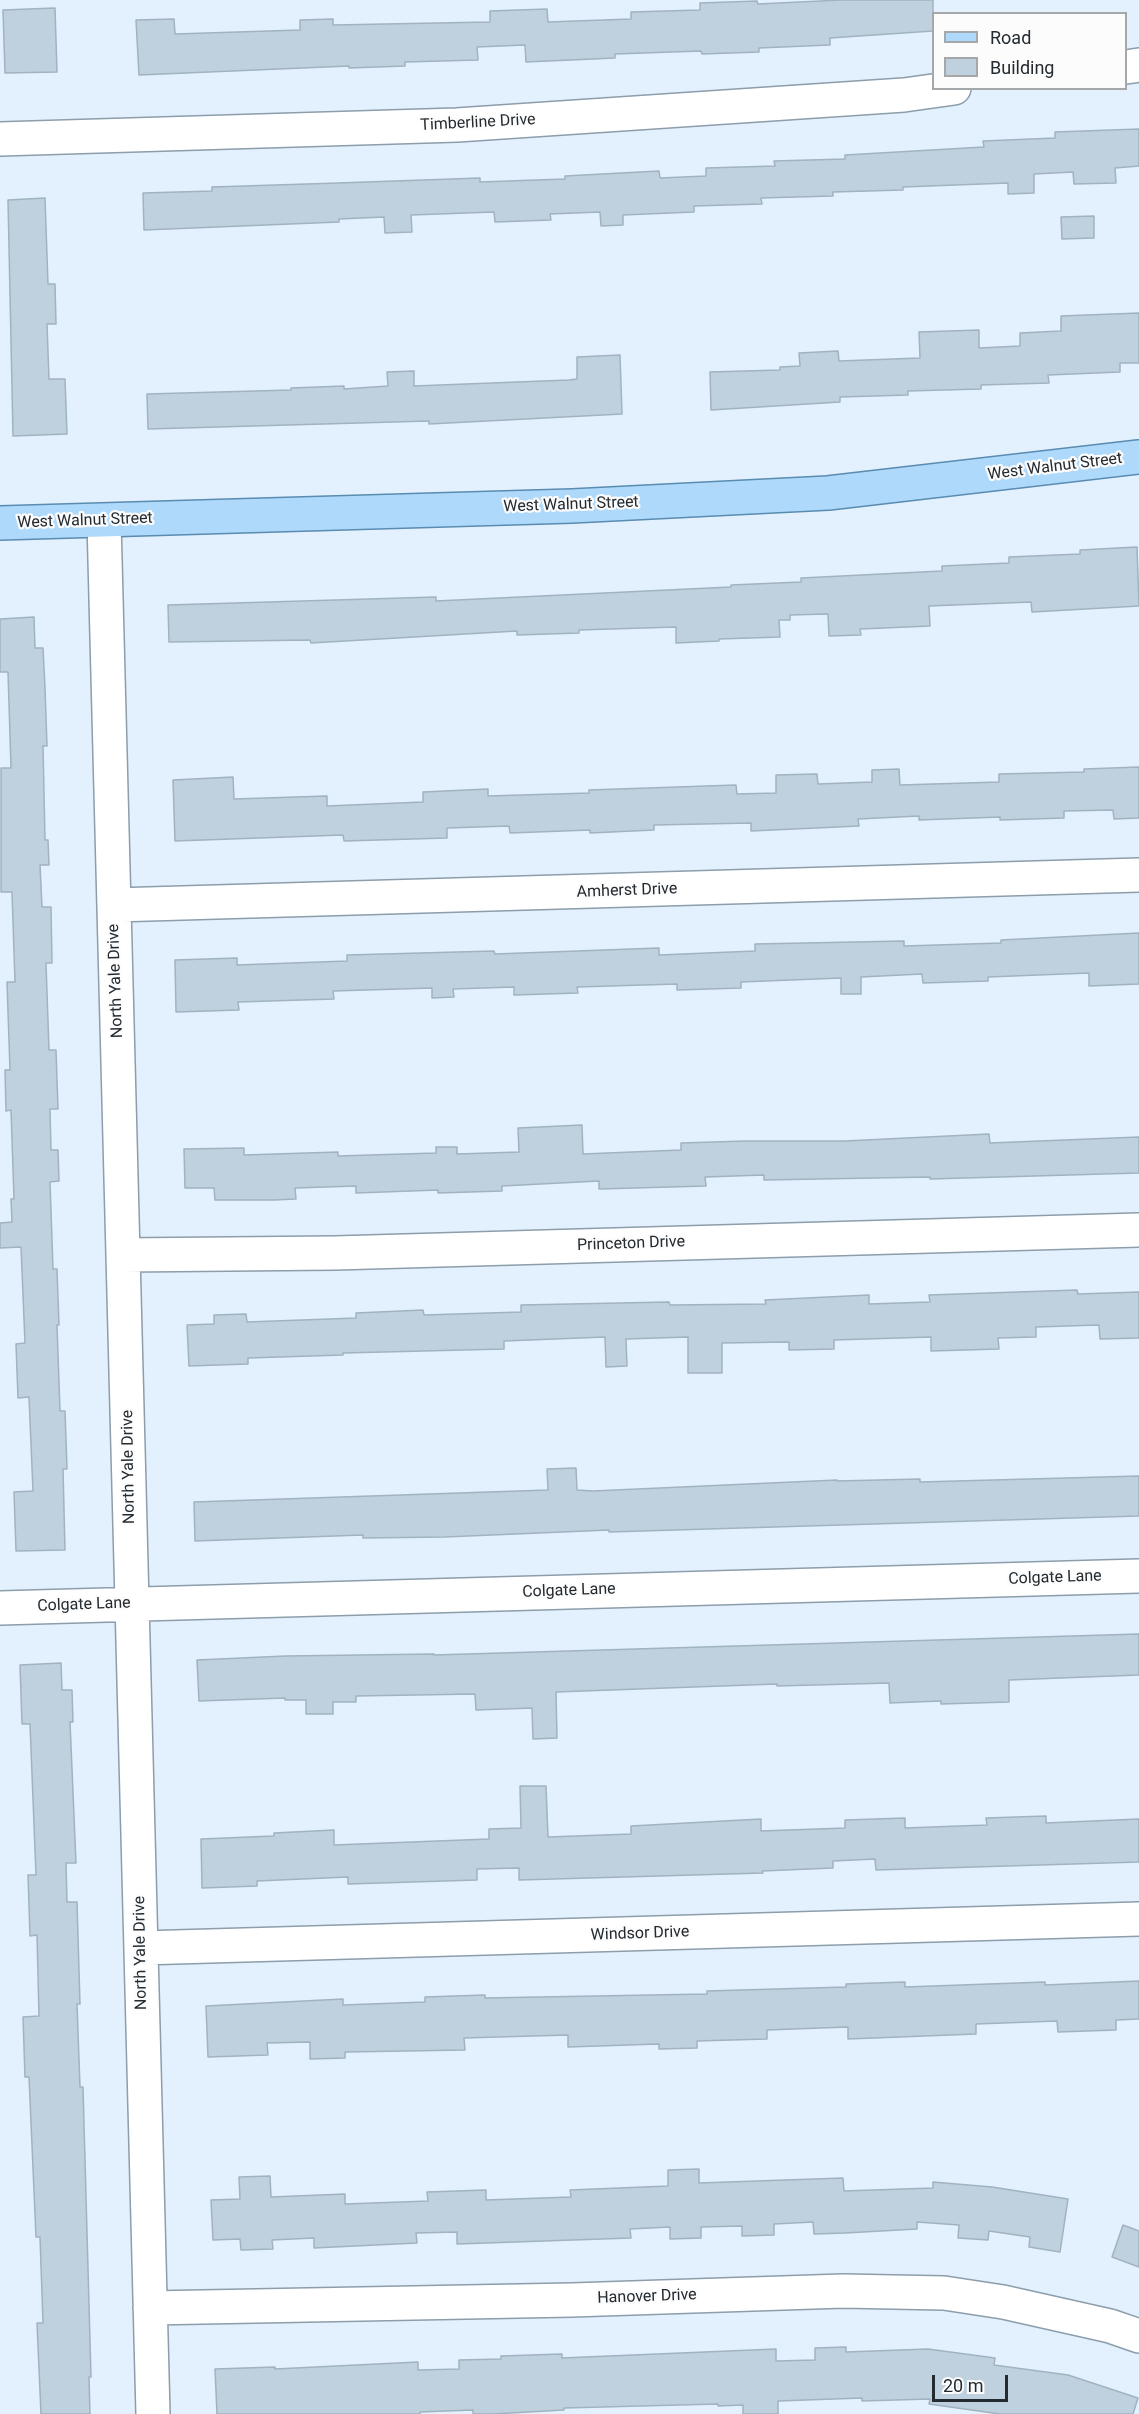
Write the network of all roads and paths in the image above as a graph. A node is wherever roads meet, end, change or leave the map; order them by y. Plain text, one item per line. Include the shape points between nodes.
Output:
1 (940, 90) edge
2 (0, 138) edge
3 (1139, 457) edge
4 (104, 520) junction
5 (0, 523) edge
6 (1139, 875) edge
7 (114, 905) junction
8 (1139, 1230) edge
9 (123, 1255) junction
10 (1139, 1576) edge
11 (132, 1604) junction
12 (0, 1608) edge
13 (1139, 1920) edge
14 (141, 1948) junction
15 (150, 2308) junction
16 (1139, 2336) edge
17 (153, 2414) edge

1 - 2 street, Timberline Drive via 457,125
3 - 4 main road, West Walnut Street via 828,493 572,506
4 - 5 main road, West Walnut Street
4 - 7 street, North Yale Drive
6 - 7 street, Amherst Drive
7 - 9 street, North Yale Drive
8 - 9 street, Princeton Drive via 335,1253
9 - 11 street, North Yale Drive
10 - 11 street, Colgate Lane
11 - 12 street, Colgate Lane
11 - 14 street, North Yale Drive
13 - 14 street, Windsor Drive
14 - 15 street, North Yale Drive
15 - 16 street, Hanover Drive via 843,2290 944,2293 1003,2302
15 - 17 street, North Yale Drive

